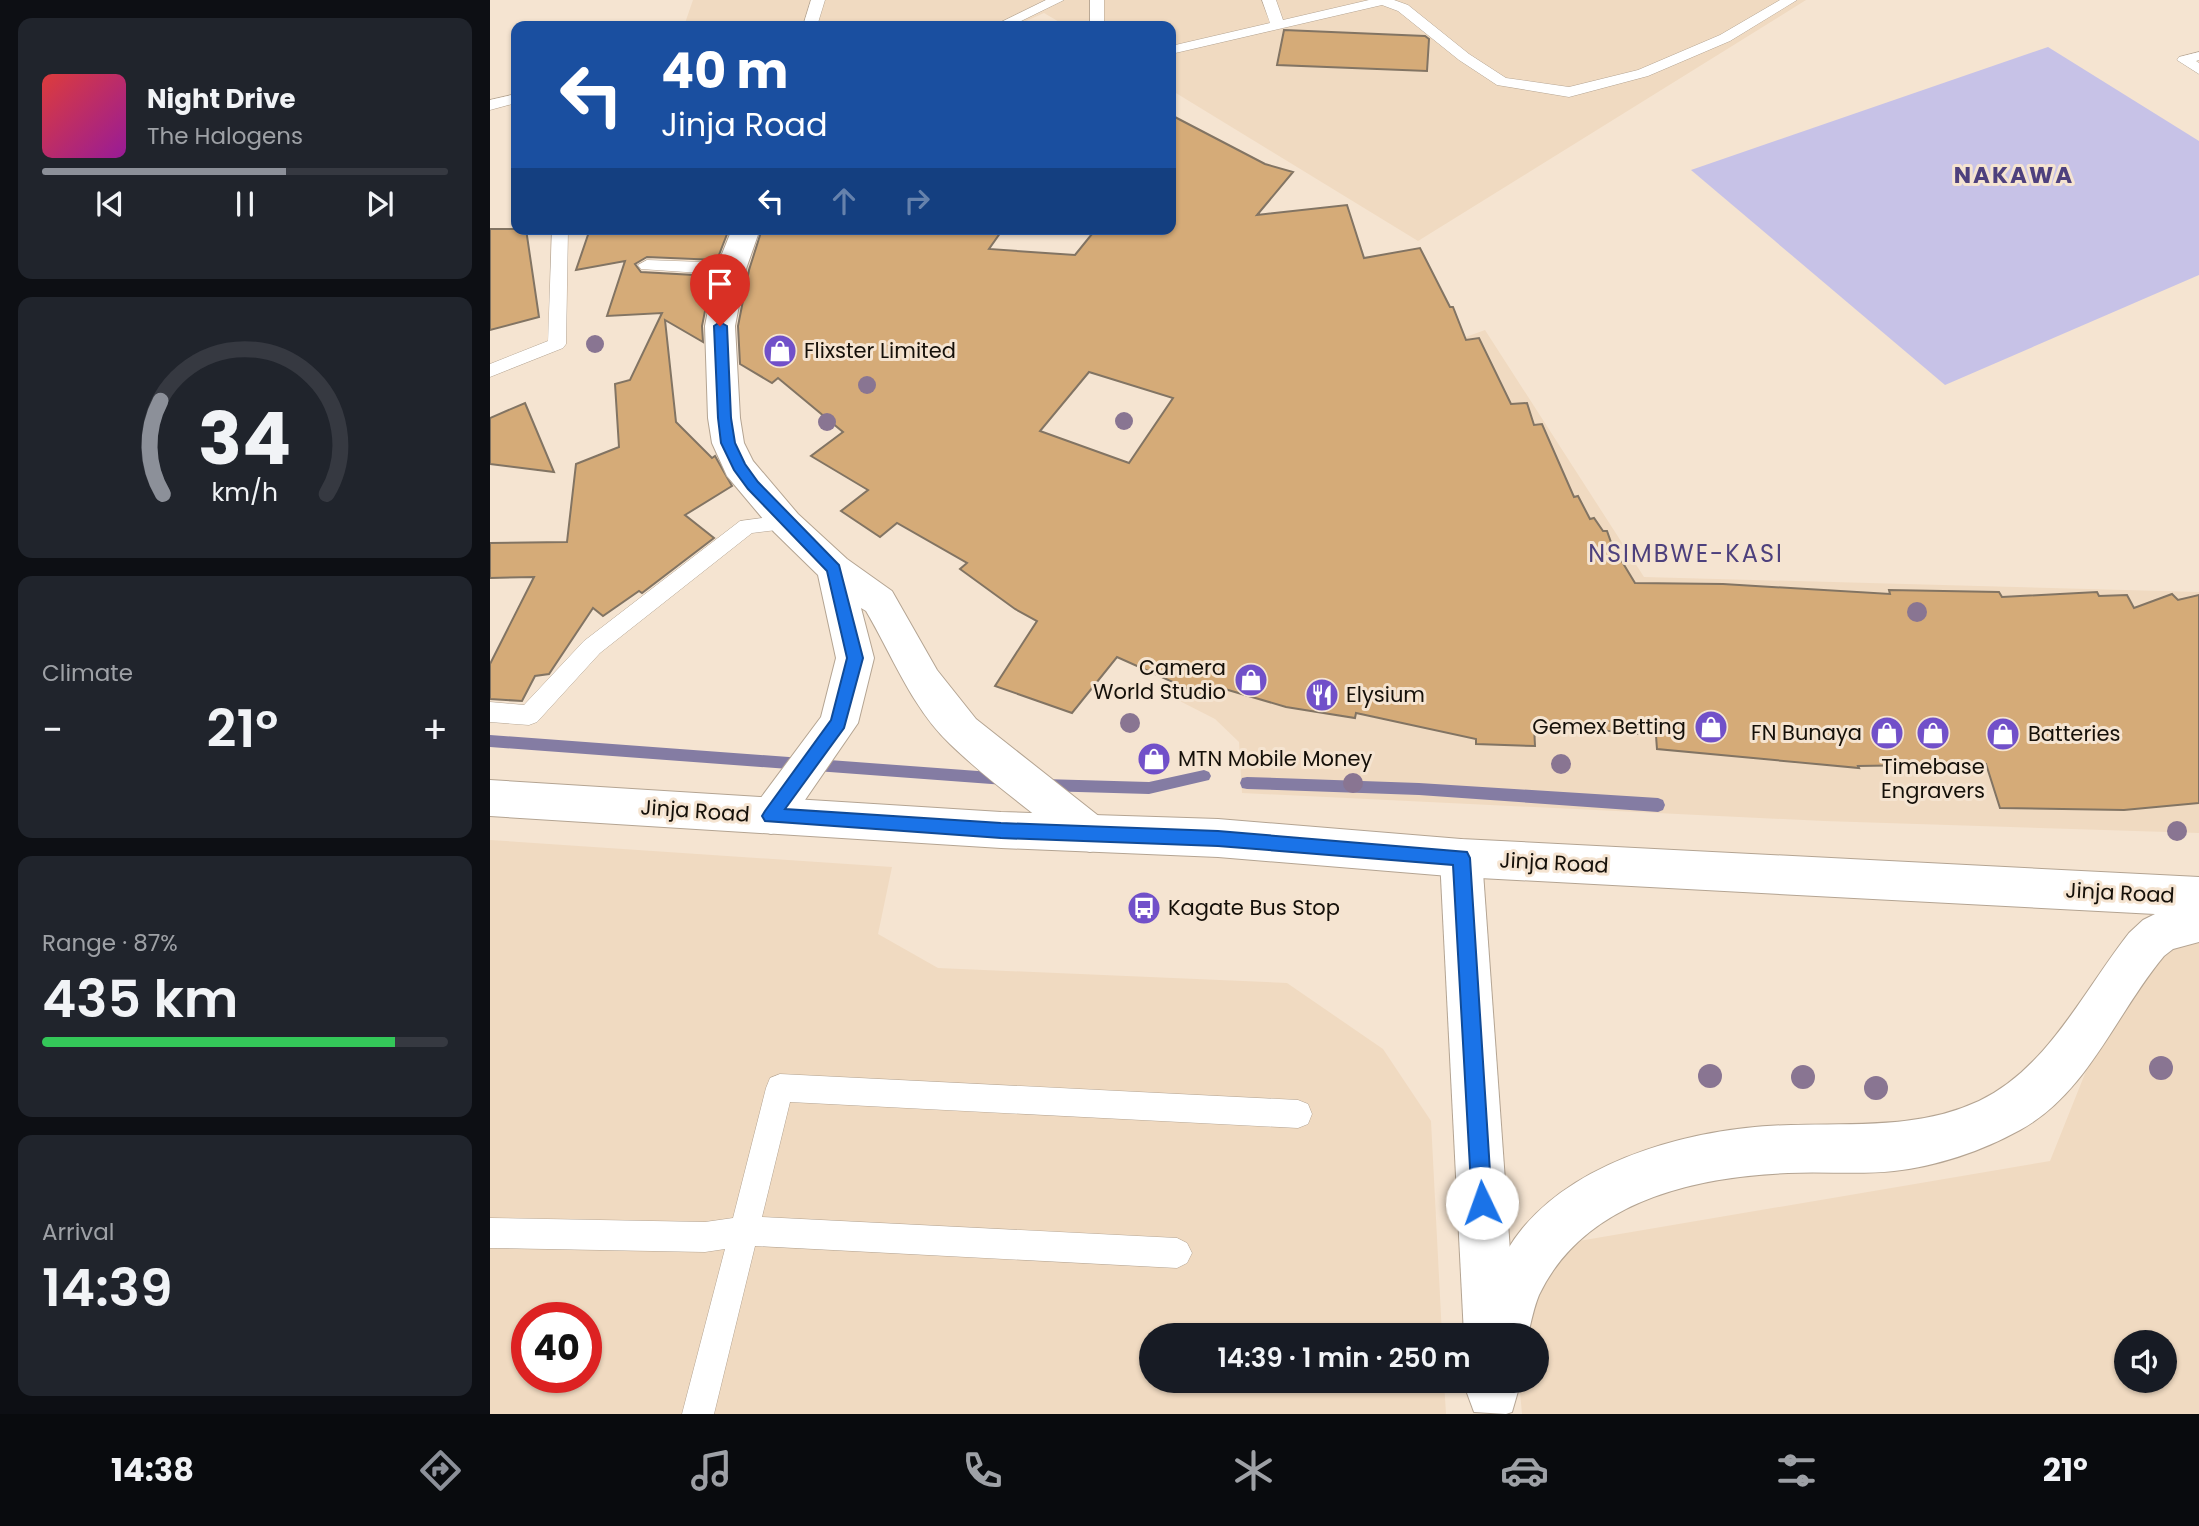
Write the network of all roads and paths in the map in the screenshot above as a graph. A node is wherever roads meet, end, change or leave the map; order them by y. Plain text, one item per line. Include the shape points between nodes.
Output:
1 (817, 0) edge
2 (1057, 0) edge
3 (1097, 0) edge
4 (1269, 0) edge
5 (1790, 0) edge
6 (811, 21) edge
7 (1011, 21) edge
8 (1097, 21) edge
9 (1278, 24) junction
10 (1176, 49) edge
11 (2199, 55) edge
12 (2199, 70) edge
13 (511, 100) edge
14 (490, 105) edge
15 (560, 235) edge
16 (744, 235) edge
17 (647, 265) dead end
18 (731, 269) junction
19 (490, 371) edge
20 (786, 523) junction
21 (834, 569) junction
22 (490, 712) edge
23 (490, 797) edge
24 (771, 816) junction
25 (1090, 834) junction
26 (1461, 858) junction
27 (2199, 897) edge
28 (2199, 922) edge
29 (1298, 1114) dead end
30 (744, 1231) junction
31 (490, 1233) edge
32 (1177, 1253) dead end
33 (1489, 1323) edge
34 (1505, 1323) edge
35 (698, 1414) edge

1 - 6 lane
2 - 7 lane
3 - 8 lane
4 - 9 lane
5 - 9 lane via 1725,38 1643,73 1569,92 1502,82 1403,8 1383,1
9 - 10 lane
11 - 12 lane via 2184,60
13 - 14 lane
15 - 19 lane via 557,344
16 - 18 main road
17 - 18 lane
18 - 20 main road via 720,326 728,443 739,467
20 - 21 main road
20 - 22 lane via 747,526 592,647 529,715
21 - 24 main road via 855,658 839,723
21 - 25 main road via 879,601 923,681 962,731
23 - 24 main road, Jinja Road
24 - 25 main road, Jinja Road
25 - 26 main road, Jinja Road via 1218,838
26 - 27 main road, Jinja Road
26 - 33 main road
28 - 34 main road via 2155,935 2054,1071 2021,1102 1950,1135 1880,1149 1733,1153 1658,1169 1602,1191 1557,1226 1535,1254 1516,1284
29 - 30 lane via 780,1088
30 - 31 lane via 705,1237
30 - 32 lane
30 - 35 lane

